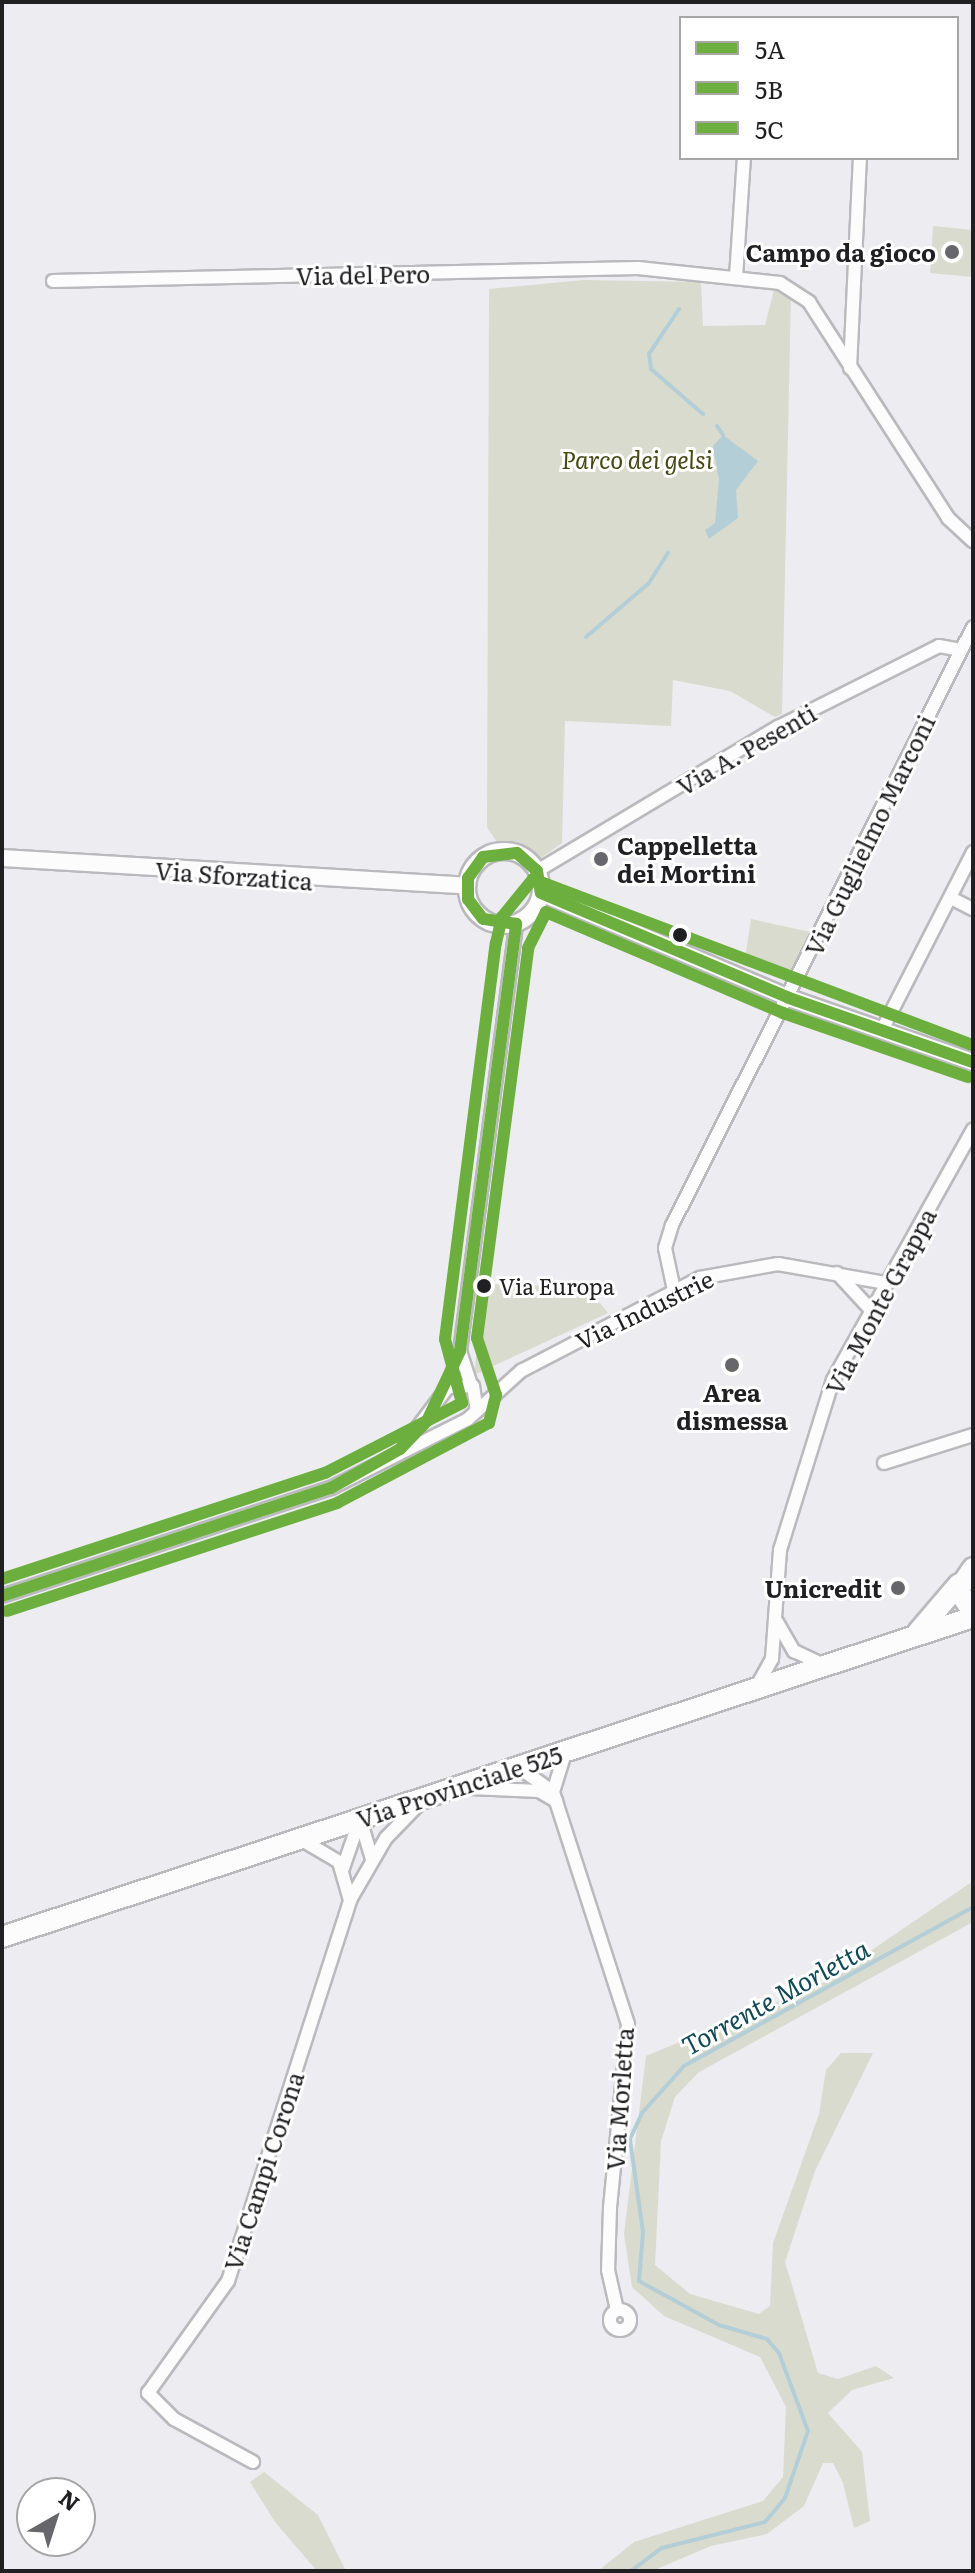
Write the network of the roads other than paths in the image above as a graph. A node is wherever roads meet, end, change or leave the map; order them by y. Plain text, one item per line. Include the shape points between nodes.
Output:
1 (744, 160) edge
2 (860, 160) edge
3 (736, 277) junction
4 (53, 281) dead end
5 (850, 368) junction
6 (973, 541) edge
7 (973, 627) edge
8 (966, 645) edge
9 (973, 852) edge
10 (2, 858) edge
11 (537, 871) junction
12 (467, 886) junction
13 (541, 893) junction
14 (951, 898) junction
15 (973, 909) edge
16 (516, 924) junction
17 (789, 998) junction
18 (882, 1030) junction
19 (973, 1062) edge
20 (973, 1130) edge
21 (837, 1273) junction
22 (886, 1283) junction
23 (674, 1290) junction
24 (870, 1309) junction
25 (460, 1351) junction
26 (505, 1380) junction
27 (472, 1385) junction
28 (446, 1391) junction
29 (472, 1416) junction
30 (973, 1435) edge
31 (400, 1449) junction
32 (884, 1463) dead end
33 (973, 1557) edge
34 (965, 1576) edge
35 (2, 1596) edge
36 (973, 1615) edge
37 (776, 1619) junction
38 (915, 1634) junction
39 (822, 1664) junction
40 (757, 1686) junction
41 (566, 1750) junction
42 (518, 1766) junction
43 (455, 1787) junction
44 (426, 1797) junction
45 (555, 1797) junction
46 (360, 1819) junction
47 (299, 1839) junction
48 (371, 1862) junction
49 (343, 1868) junction
50 (350, 1900) junction
51 (2, 1937) edge
52 (617, 2310) dead end
53 (253, 2462) dead end

1 - 3 street
2 - 5 street
3 - 4 street, Via del Pero via 673,269
3 - 5 street, Via del Pero via 796,288
5 - 6 street, Via del Pero via 948,518
7 - 8 street, Via Guglielmo Marconi
8 - 11 street, Via A. Pesenti via 939,646 778,727
8 - 17 street, Via Guglielmo Marconi
9 - 14 street
10 - 12 street, Via Sforzatica
11 - 12 street via 517,853 491,853 474,866
11 - 13 street
12 - 16 street via 483,919
13 - 16 street
13 - 17 street
14 - 15 street
14 - 18 street
16 - 25 street
17 - 18 street
17 - 23 street, Via Guglielmo Marconi via 672,1225 665,1248
18 - 19 street
20 - 22 street, Via Monte Grappa
21 - 22 street, Via Industrie
21 - 23 street, Via Industrie via 738,1267
21 - 24 street
22 - 24 street, Via Monte Grappa
23 - 26 street, Via Industrie
24 - 37 street, Via Monte Grappa via 833,1380 780,1550
25 - 27 street
25 - 28 street
26 - 27 street, Via Industrie
26 - 29 street, Via Industrie
27 - 28 street, Via Industrie
27 - 29 street via 480,1397
28 - 29 street via 447,1414
28 - 31 street, Via Industrie
29 - 31 street, Via Industrie
30 - 32 street
31 - 35 street, Via Industrie via 331,1488
33 - 34 street
34 - 36 main road, Via Provinciale 525 via 961,1601
34 - 38 main road
36 - 38 main road, Via Provinciale 525
37 - 39 street via 794,1651
37 - 40 street via 770,1666
38 - 39 main road, Via Provinciale 525
39 - 40 main road, Via Provinciale 525
40 - 41 main road, Via Provinciale 525
41 - 42 main road, Via Provinciale 525
41 - 45 street
42 - 43 main road, Via Provinciale 525
42 - 45 street
43 - 44 main road, Via Provinciale 525
43 - 45 street via 529,1790
44 - 46 main road, Via Provinciale 525
44 - 48 street, Via Campi Corona
45 - 52 street, Via Morletta via 628,2024 609,2239
46 - 47 main road, Via Provinciale 525
46 - 48 street
46 - 49 street
47 - 49 street via 327,1851
47 - 51 main road, Via Provinciale 525
48 - 50 street, Via Campi Corona
49 - 50 street
50 - 53 street, Via Campi Corona via 228,2281 148,2393 199,2436

